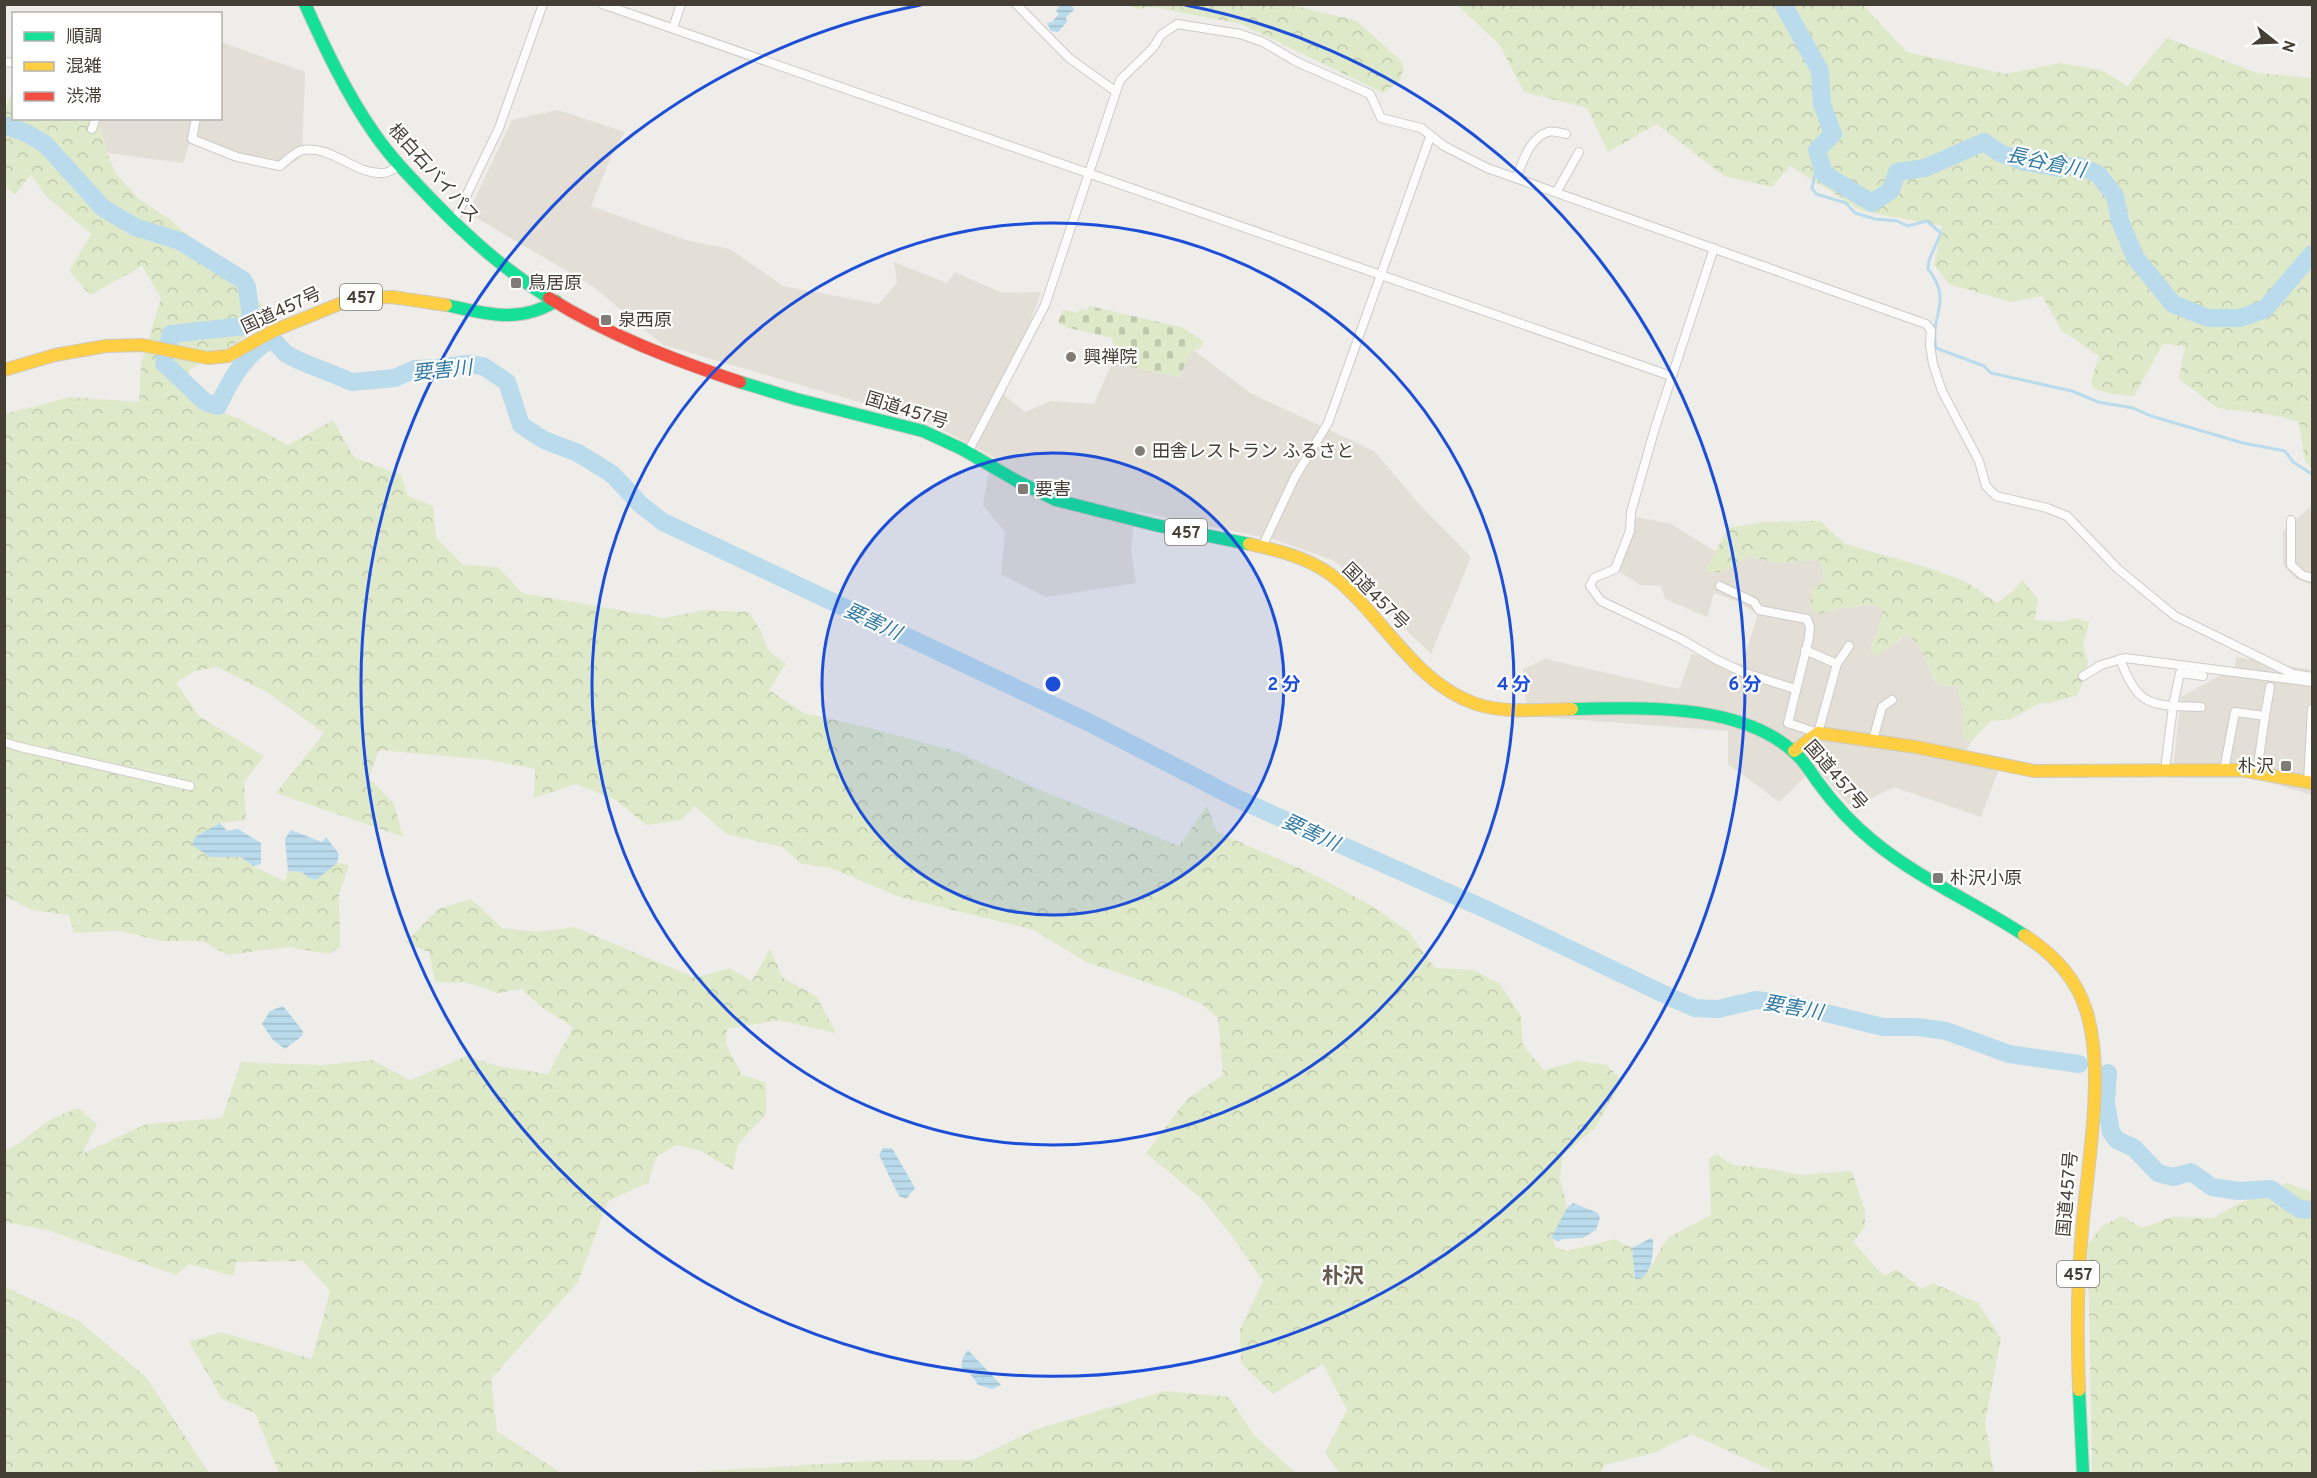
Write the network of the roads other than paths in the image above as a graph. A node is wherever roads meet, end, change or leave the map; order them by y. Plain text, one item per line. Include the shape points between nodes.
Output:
1 (305, 4) edge
2 (543, 4) edge
3 (602, 4) edge
4 (681, 4) edge
5 (1016, 4) edge
6 (673, 28) junction
7 (1115, 91) junction
8 (95, 120) edge
9 (196, 120) edge
10 (92, 129) dead end
11 (1566, 134) dead end
12 (1431, 137) junction
13 (1579, 152) dead end
14 (400, 165) junction
15 (1089, 174) junction
16 (1516, 178) junction
17 (1557, 191) junction
18 (453, 223) junction
19 (1714, 248) junction
20 (1381, 275) junction
21 (556, 302) junction
22 (4, 370) edge
23 (1671, 376) junction
24 (968, 452) junction
25 (2291, 520) dead end
26 (1262, 547) junction
27 (2313, 578) edge
28 (1720, 586) dead end
29 (1849, 646) dead end
30 (1805, 650) junction
31 (2120, 659) junction
32 (1837, 664) junction
33 (2084, 676) dead end
34 (2203, 676) dead end
35 (2313, 677) edge
36 (2313, 682) edge
37 (2270, 687) dead end
38 (1795, 689) junction
39 (1892, 700) dead end
40 (2173, 706) junction
41 (2201, 708) dead end
42 (2313, 709) edge
43 (2265, 716) junction
44 (1818, 733) junction
45 (1873, 740) junction
46 (4, 742) edge
47 (1794, 751) junction
48 (2164, 770) junction
49 (2224, 770) junction
50 (2257, 772) junction
51 (2310, 782) edge
52 (190, 786) dead end
53 (2083, 1473) edge

1 - 14 main road, 根白石バイパス / 457 via 375,135
2 - 18 street via 499,128
3 - 6 street
4 - 6 street
5 - 7 street via 1069,58
6 - 15 street
7 - 12 street via 1120,80 1153,48 1161,34 1177,24 1240,34 1263,42 1297,62 1370,94 1381,118 1421,128
7 - 15 street
8 - 10 street
9 - 14 street via 192,139 258,162 280,166 303,150 318,151 385,174
11 - 16 street via 1550,131 1538,137
12 - 16 street via 1471,160
12 - 20 street
13 - 17 street
14 - 18 main road, 根白石バイパス / 457
15 - 20 street
15 - 24 street via 1045,305
16 - 17 street
17 - 19 street
18 - 21 main road, 根白石バイパス / 457 via 497,262
19 - 23 street
19 - 35 street via 1926,324 1931,330 1933,364 1942,391 1979,461 1986,486 1996,496 2067,516 2118,569 2175,616 2285,670
20 - 23 street
20 - 26 street via 1328,423 1295,477
21 - 22 main road, 国道457号 / 457 via 530,314 504,316 422,301 360,297 280,328 228,356 214,358 142,345 84,348 54,353
21 - 24 main road, 国道457号 / 457 via 622,337 705,368 799,399 933,434
23 - 38 street via 1633,503 1623,551 1615,569 1591,580 1591,591 1601,601 1717,660
24 - 26 main road, 国道457号 / 457 via 1031,489 1067,504
25 - 27 street via 2290,565
26 - 47 main road, 国道457号 / 457 via 1301,558 1325,571 1424,671 1471,702 1501,710 1685,711 1747,725
28 - 30 street via 1754,602 1759,610 1807,619 1810,627
29 - 32 street
30 - 32 street
30 - 38 street
31 - 33 street
31 - 36 street
31 - 40 street via 2141,698
32 - 44 street
34 - 40 street via 2180,674
37 - 43 street
38 - 44 street via 1788,723
39 - 45 street via 1882,707
40 - 41 street
40 - 48 street
42 - 51 street
43 - 49 street via 2235,712
43 - 50 street
44 - 45 main road
44 - 47 main road
45 - 48 main road via 2034,771
46 - 52 street
47 - 53 main road, 国道457号 / 457 via 1843,814 1868,837 1897,859 2033,940 2076,985 2089,1016 2096,1076 2076,1337
48 - 49 main road
49 - 50 main road
50 - 51 main road

